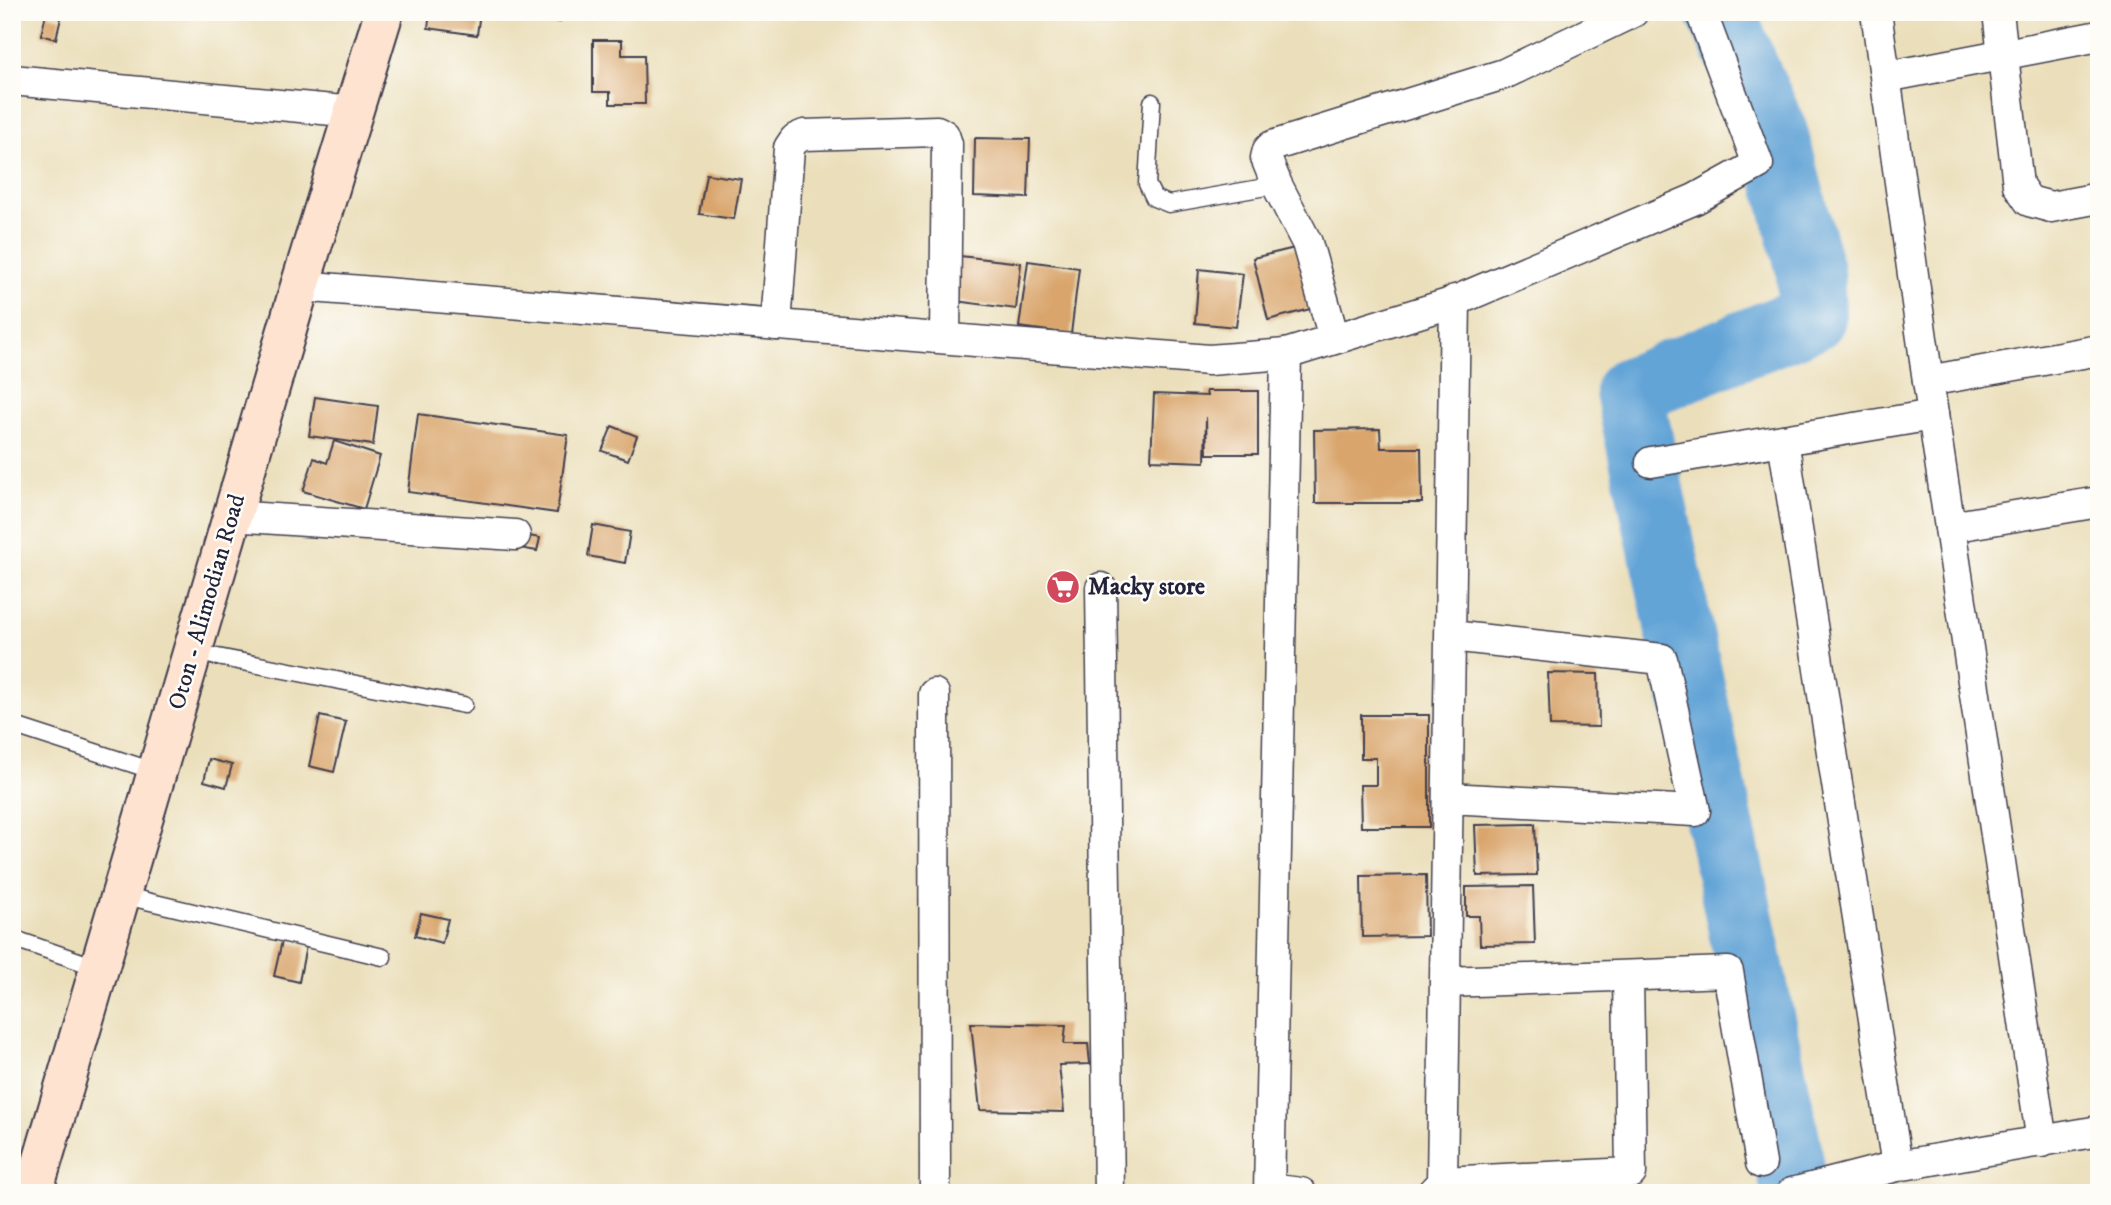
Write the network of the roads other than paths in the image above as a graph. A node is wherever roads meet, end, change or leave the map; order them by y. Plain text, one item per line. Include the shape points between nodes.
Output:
1 (384, 12) edge
2 (1633, 12) edge
3 (1701, 12) edge
4 (1877, 12) edge
5 (1998, 12) edge
6 (2099, 36) edge
7 (2004, 54) junction
8 (1886, 77) junction
9 (12, 80) edge
10 (1152, 102) dead end
11 (354, 112) junction
12 (1276, 186) junction
13 (2099, 198) edge
14 (300, 285) junction
15 (1455, 300) junction
16 (776, 324) junction
17 (945, 338) junction
18 (1334, 338) junction
19 (2099, 350) edge
20 (1286, 354) junction
21 (1928, 381) junction
22 (1933, 415) junction
23 (1783, 440) junction
24 (1651, 462) dead end
25 (2098, 504) edge
26 (232, 516) junction
27 (1950, 527) junction
28 (516, 535) dead end
29 (1101, 588) dead end
30 (1451, 636) junction
31 (192, 652) junction
32 (934, 694) dead end
33 (464, 705) dead end
34 (12, 725) edge
35 (157, 772) junction
36 (1448, 798) junction
37 (121, 895) junction
38 (12, 938) edge
39 (383, 957) dead end
40 (99, 968) junction
41 (1628, 976) junction
42 (1446, 982) junction
43 (2099, 1131) edge
44 (2042, 1142) junction
45 (1761, 1163) dead end
46 (1897, 1166) junction
47 (1437, 1188) edge
48 (1800, 1190) edge
49 (1269, 1191) edge
50 (33, 1193) edge
51 (935, 1193) edge
52 (1109, 1193) edge
53 (1301, 1193) edge

1 - 11 main road, Oton - Alimodian Road
2 - 12 street via 1504,74 1272,146 1266,158
3 - 15 street via 1758,164 1695,199
4 - 8 street
5 - 7 street
6 - 7 street
7 - 8 street
7 - 13 street via 2018,185 2029,201 2052,207
8 - 21 street
9 - 11 street
10 - 12 lane via 1147,184 1154,198 1169,204
11 - 14 main road, Oton - Alimodian Road
12 - 18 street via 1307,243
14 - 16 street
14 - 26 main road, Oton - Alimodian Road
15 - 18 street
15 - 30 street
16 - 17 street
16 - 17 street via 789,148 795,139 937,131 947,144
17 - 20 street via 1209,360
18 - 20 street
19 - 21 street
20 - 49 street
21 - 22 street
22 - 23 street
22 - 27 street
23 - 24 street
23 - 46 street
25 - 27 street
26 - 28 street
26 - 31 main road, Oton - Alimodian Road
27 - 44 street
29 - 52 street
30 - 36 street
30 - 36 street via 1662,659 1695,811
31 - 33 lane
31 - 35 main road, Oton - Alimodian Road
32 - 51 street
34 - 35 lane
35 - 37 main road, Oton - Alimodian Road
36 - 42 street
37 - 39 lane
37 - 40 main road, Oton - Alimodian Road
38 - 40 lane
40 - 50 main road, Oton - Alimodian Road
41 - 42 street
41 - 45 street via 1728,972
41 - 47 street via 1631,1173
42 - 47 street
43 - 44 street
44 - 46 street
46 - 48 street
49 - 53 street

